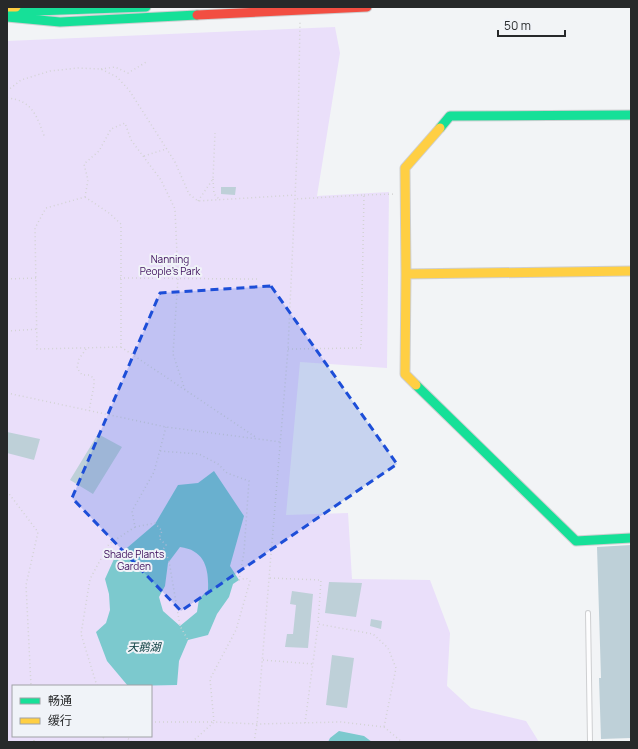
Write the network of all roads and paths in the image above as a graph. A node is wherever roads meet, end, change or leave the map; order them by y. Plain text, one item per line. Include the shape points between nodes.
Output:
1 (7, 7) edge
2 (16, 7) edge
3 (146, 7) edge
4 (367, 7) edge
5 (300, 11) junction
6 (7, 12) edge
7 (7, 17) edge
8 (148, 62) dead end
9 (101, 69) junction
10 (7, 91) edge
11 (7, 98) edge
12 (631, 115) edge
13 (215, 133) dead end
14 (45, 138) dead end
15 (166, 149) junction
16 (144, 156) junction
17 (213, 179) junction
18 (404, 193) junction
19 (295, 195) junction
20 (364, 195) junction
21 (85, 197) junction
22 (295, 199) junction
23 (220, 200) junction
24 (198, 201) junction
25 (631, 271) edge
26 (406, 274) junction
27 (37, 278) junction
28 (120, 278) junction
29 (178, 278) junction
30 (7, 279) edge
31 (257, 279) dead end
32 (38, 329) junction
33 (7, 331) edge
34 (121, 347) junction
35 (86, 349) junction
36 (288, 349) junction
37 (185, 390) junction
38 (7, 393) edge
39 (89, 411) junction
40 (166, 427) junction
41 (258, 439) junction
42 (281, 442) junction
43 (160, 451) junction
44 (7, 491) edge
45 (135, 527) junction
46 (631, 538) edge
47 (269, 578) junction
48 (588, 613) dead end
49 (318, 624) junction
50 (188, 640) dead end
51 (263, 660) junction
52 (313, 664) junction
53 (31, 685) edge
54 (97, 685) edge
55 (152, 722) edge
56 (214, 722) junction
57 (305, 723) junction
58 (257, 724) junction
59 (384, 727) junction
60 (192, 742) edge
61 (254, 742) edge
62 (402, 742) edge
63 (590, 742) edge

1 - 2 main road
3 - 6 main road
4 - 5 main road
5 - 7 main road via 60,22
5 - 19 path
8 - 9 path via 128,73 115,67
9 - 10 path via 50,71 21,80
9 - 15 path via 118,77 129,90
11 - 14 path via 18,98 28,104
12 - 18 main road via 450,116 405,168
13 - 17 path
15 - 16 path
15 - 24 path via 175,162 189,194
16 - 21 path via 131,140 125,123 111,129 99,151 84,164 88,180
16 - 29 path via 161,180 175,210
17 - 23 path via 214,194
17 - 24 path
18 - 20 path
18 - 26 main road
19 - 22 path
19 - 23 path
20 - 22 path
20 - 36 path via 361,348
21 - 27 path via 46,208 35,228
21 - 28 path via 121,224
22 - 36 path
23 - 24 path
25 - 26 main road
26 - 46 main road via 405,374 576,541
27 - 30 path
27 - 32 path
28 - 29 path
28 - 34 path
29 - 31 path
29 - 37 path via 173,354
32 - 33 path
32 - 35 path via 37,349
34 - 35 path
34 - 37 path
35 - 39 path via 79,359 77,368 82,375 94,378
36 - 42 path
37 - 41 path
38 - 39 path
39 - 40 path
40 - 41 path
40 - 43 path
41 - 42 path
42 - 47 path
43 - 45 path via 154,472 132,511
43 - 56 path via 199,454 218,464 227,473 249,481 244,552 239,580 246,578 250,581 236,630 210,679
44 - 53 path via 38,532 26,585
45 - 50 path via 154,524 162,530 159,538 166,545 162,551 169,561 180,626
45 - 54 path via 109,544 90,579 81,634
47 - 49 path via 321,580
47 - 51 path
48 - 63 lane
49 - 52 path
49 - 59 path via 373,634 388,648 396,668
51 - 52 path
51 - 58 path
52 - 57 path
55 - 56 path
56 - 58 path
56 - 60 path
57 - 58 path
57 - 59 path via 341,722
58 - 61 path
59 - 62 path

